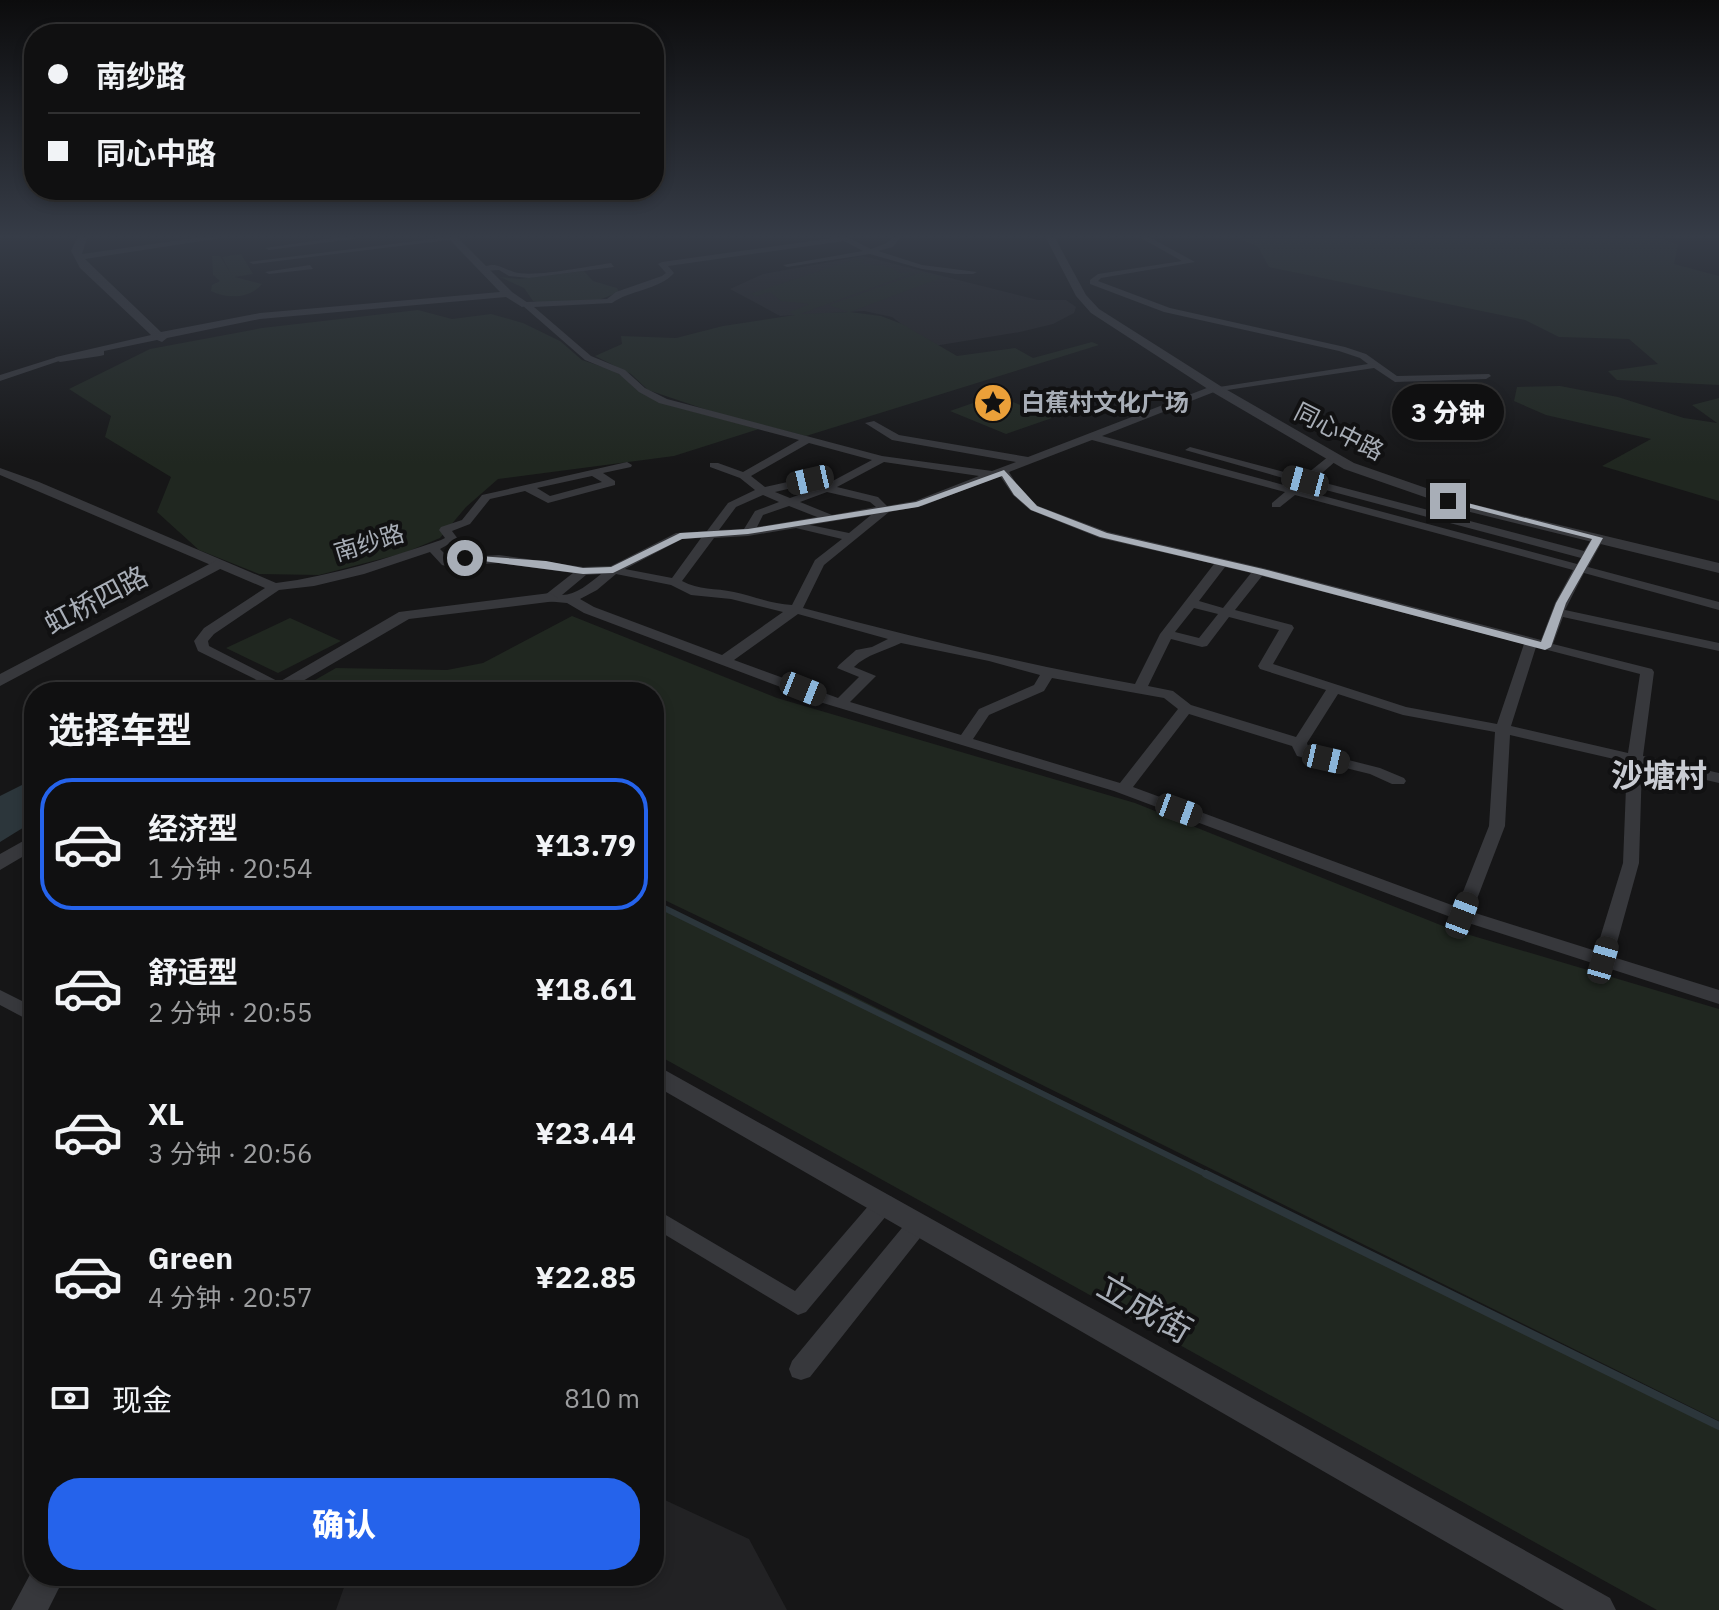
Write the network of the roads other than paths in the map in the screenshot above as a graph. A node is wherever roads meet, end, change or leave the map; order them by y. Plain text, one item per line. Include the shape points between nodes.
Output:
1 (123, 313) edge
2 (297, 313) edge
3 (536, 313) edge
4 (1098, 313) edge
5 (1181, 313) edge
6 (272, 316) junction
7 (136, 320) junction
8 (221, 323) junction
9 (154, 339) junction
10 (85, 351) junction
11 (60, 359) junction
12 (1377, 365) junction
13 (1486, 376) dead end
14 (0, 378) edge
15 (1216, 389) junction
16 (870, 423) dead end
17 (1094, 437) junction
18 (807, 440) junction
19 (1190, 450) dead end
20 (1333, 458) junction
21 (882, 459) junction
22 (1032, 461) junction
23 (627, 465) dead end
24 (714, 465) dead end
25 (0, 471) edge
26 (595, 473) junction
27 (1000, 474) junction
28 (744, 476) junction
29 (1305, 481) junction
30 (529, 488) junction
31 (827, 488) junction
32 (763, 491) junction
33 (1293, 491) junction
34 (790, 502) junction
35 (1276, 505) dead end
36 (885, 510) junction
37 (831, 518) junction
38 (791, 525) junction
39 (748, 532) junction
40 (710, 534) junction
41 (851, 537) junction
42 (1598, 538) junction
43 (431, 546) junction
44 (1588, 556) junction
45 (1222, 562) junction
46 (217, 565) junction
47 (1719, 568) edge
48 (1580, 569) junction
49 (613, 570) junction
50 (583, 571) junction
51 (1259, 571) junction
52 (675, 582) junction
53 (275, 587) junction
54 (550, 598) junction
55 (570, 599) junction
56 (1190, 603) junction
57 (1719, 606) edge
58 (796, 609) junction
59 (1226, 612) junction
60 (1558, 612) junction
61 (1167, 634) junction
62 (900, 638) junction
63 (1538, 645) junction
64 (1719, 647) edge
65 (726, 659) junction
66 (1048, 673) junction
67 (0, 681) edge
68 (264, 682) edge
69 (288, 682) edge
70 (1140, 689) junction
71 (1333, 690) junction
72 (841, 703) junction
73 (1186, 708) junction
74 (1503, 729) junction
75 (964, 742) junction
76 (1299, 743) junction
77 (1635, 759) junction
78 (1719, 778) edge
79 (1398, 781) dead end
80 (1123, 789) junction
81 (24, 847) edge
82 (0, 863) edge
83 (1462, 915) junction
84 (1603, 960) junction
85 (0, 997) edge
86 (1719, 997) edge
87 (24, 1010) edge
88 (664, 1079) edge
89 (884, 1203) junction
90 (664, 1223) edge
91 (919, 1223) junction
92 (801, 1369) dead end
93 (42, 1586) edge
94 (29, 1610) edge
95 (1598, 1610) edge

1 - 7 street
2 - 6 street
3 - 18 street via 588,358 622,372 651,396
4 - 15 street, 同心中路
5 - 12 street via 1342,349
6 - 8 street
6 - 9 street
7 - 8 street via 171,326
7 - 9 street
7 - 10 street via 122,336
8 - 9 street
9 - 10 street
9 - 11 street
10 - 11 street
11 - 14 street
12 - 13 street via 1395,379
12 - 15 street
15 - 17 street
15 - 20 street, 同心中路
16 - 22 street via 896,438
17 - 22 street
17 - 33 street
18 - 21 street
18 - 28 street
19 - 29 street
20 - 29 street
20 - 42 street, 同心中路 via 1428,495
21 - 27 street
21 - 31 street
22 - 27 street
23 - 26 street
24 - 28 street
25 - 46 street
26 - 30 street
26 - 30 street via 611,483 548,500
27 - 36 street via 918,504
27 - 45 street via 1034,508 1067,523
28 - 32 street
29 - 33 street
29 - 44 street
30 - 43 street via 486,497 466,522 445,530 452,539
31 - 32 street via 810,480
31 - 34 street
31 - 36 street via 874,499
32 - 34 street
32 - 40 street via 732,505
33 - 35 street
33 - 48 street
34 - 37 street
34 - 39 street via 759,513
36 - 37 street
36 - 41 street
37 - 38 street
38 - 39 street
38 - 41 street
39 - 40 street
40 - 49 street via 680,536
40 - 52 street
41 - 58 street via 819,563
42 - 44 street
42 - 47 street, 同心中路
43 - 50 street, 南纱路 via 446,562 499,559
43 - 53 street, 南纱路 via 360,571
44 - 48 street
45 - 51 street
45 - 56 street
46 - 53 street
46 - 67 street, 虹桥四路
48 - 57 street
48 - 60 street
49 - 50 street, 南纱路
49 - 52 street
49 - 55 street
50 - 54 street
51 - 59 street
51 - 63 street
52 - 58 street via 691,591
53 - 68 street via 201,641 203,648
54 - 55 street
54 - 69 street via 397,617
55 - 65 street
56 - 59 street
56 - 61 street
58 - 62 street
58 - 65 street
59 - 61 street via 1202,643
59 - 71 street via 1287,628 1265,666
60 - 63 street
60 - 64 street
61 - 70 street
62 - 66 street
62 - 72 street via 861,653 844,668 869,676
63 - 74 street
63 - 77 street via 1647,672
65 - 72 street
66 - 70 street
66 - 75 street via 1039,688 984,712
70 - 73 street via 1168,694
71 - 74 street via 1403,711
71 - 76 street
72 - 75 street
73 - 76 street
73 - 80 street
74 - 77 street
74 - 83 street via 1497,826
75 - 80 street
76 - 79 street via 1302,753
77 - 78 street
77 - 84 street via 1631,863
80 - 83 street
81 - 82 street
83 - 84 street
84 - 86 street
85 - 87 street
88 - 89 street, 立成街
89 - 90 street via 798,1305
89 - 91 street, 立成街
91 - 92 street
91 - 95 street, 立成街
93 - 94 street

